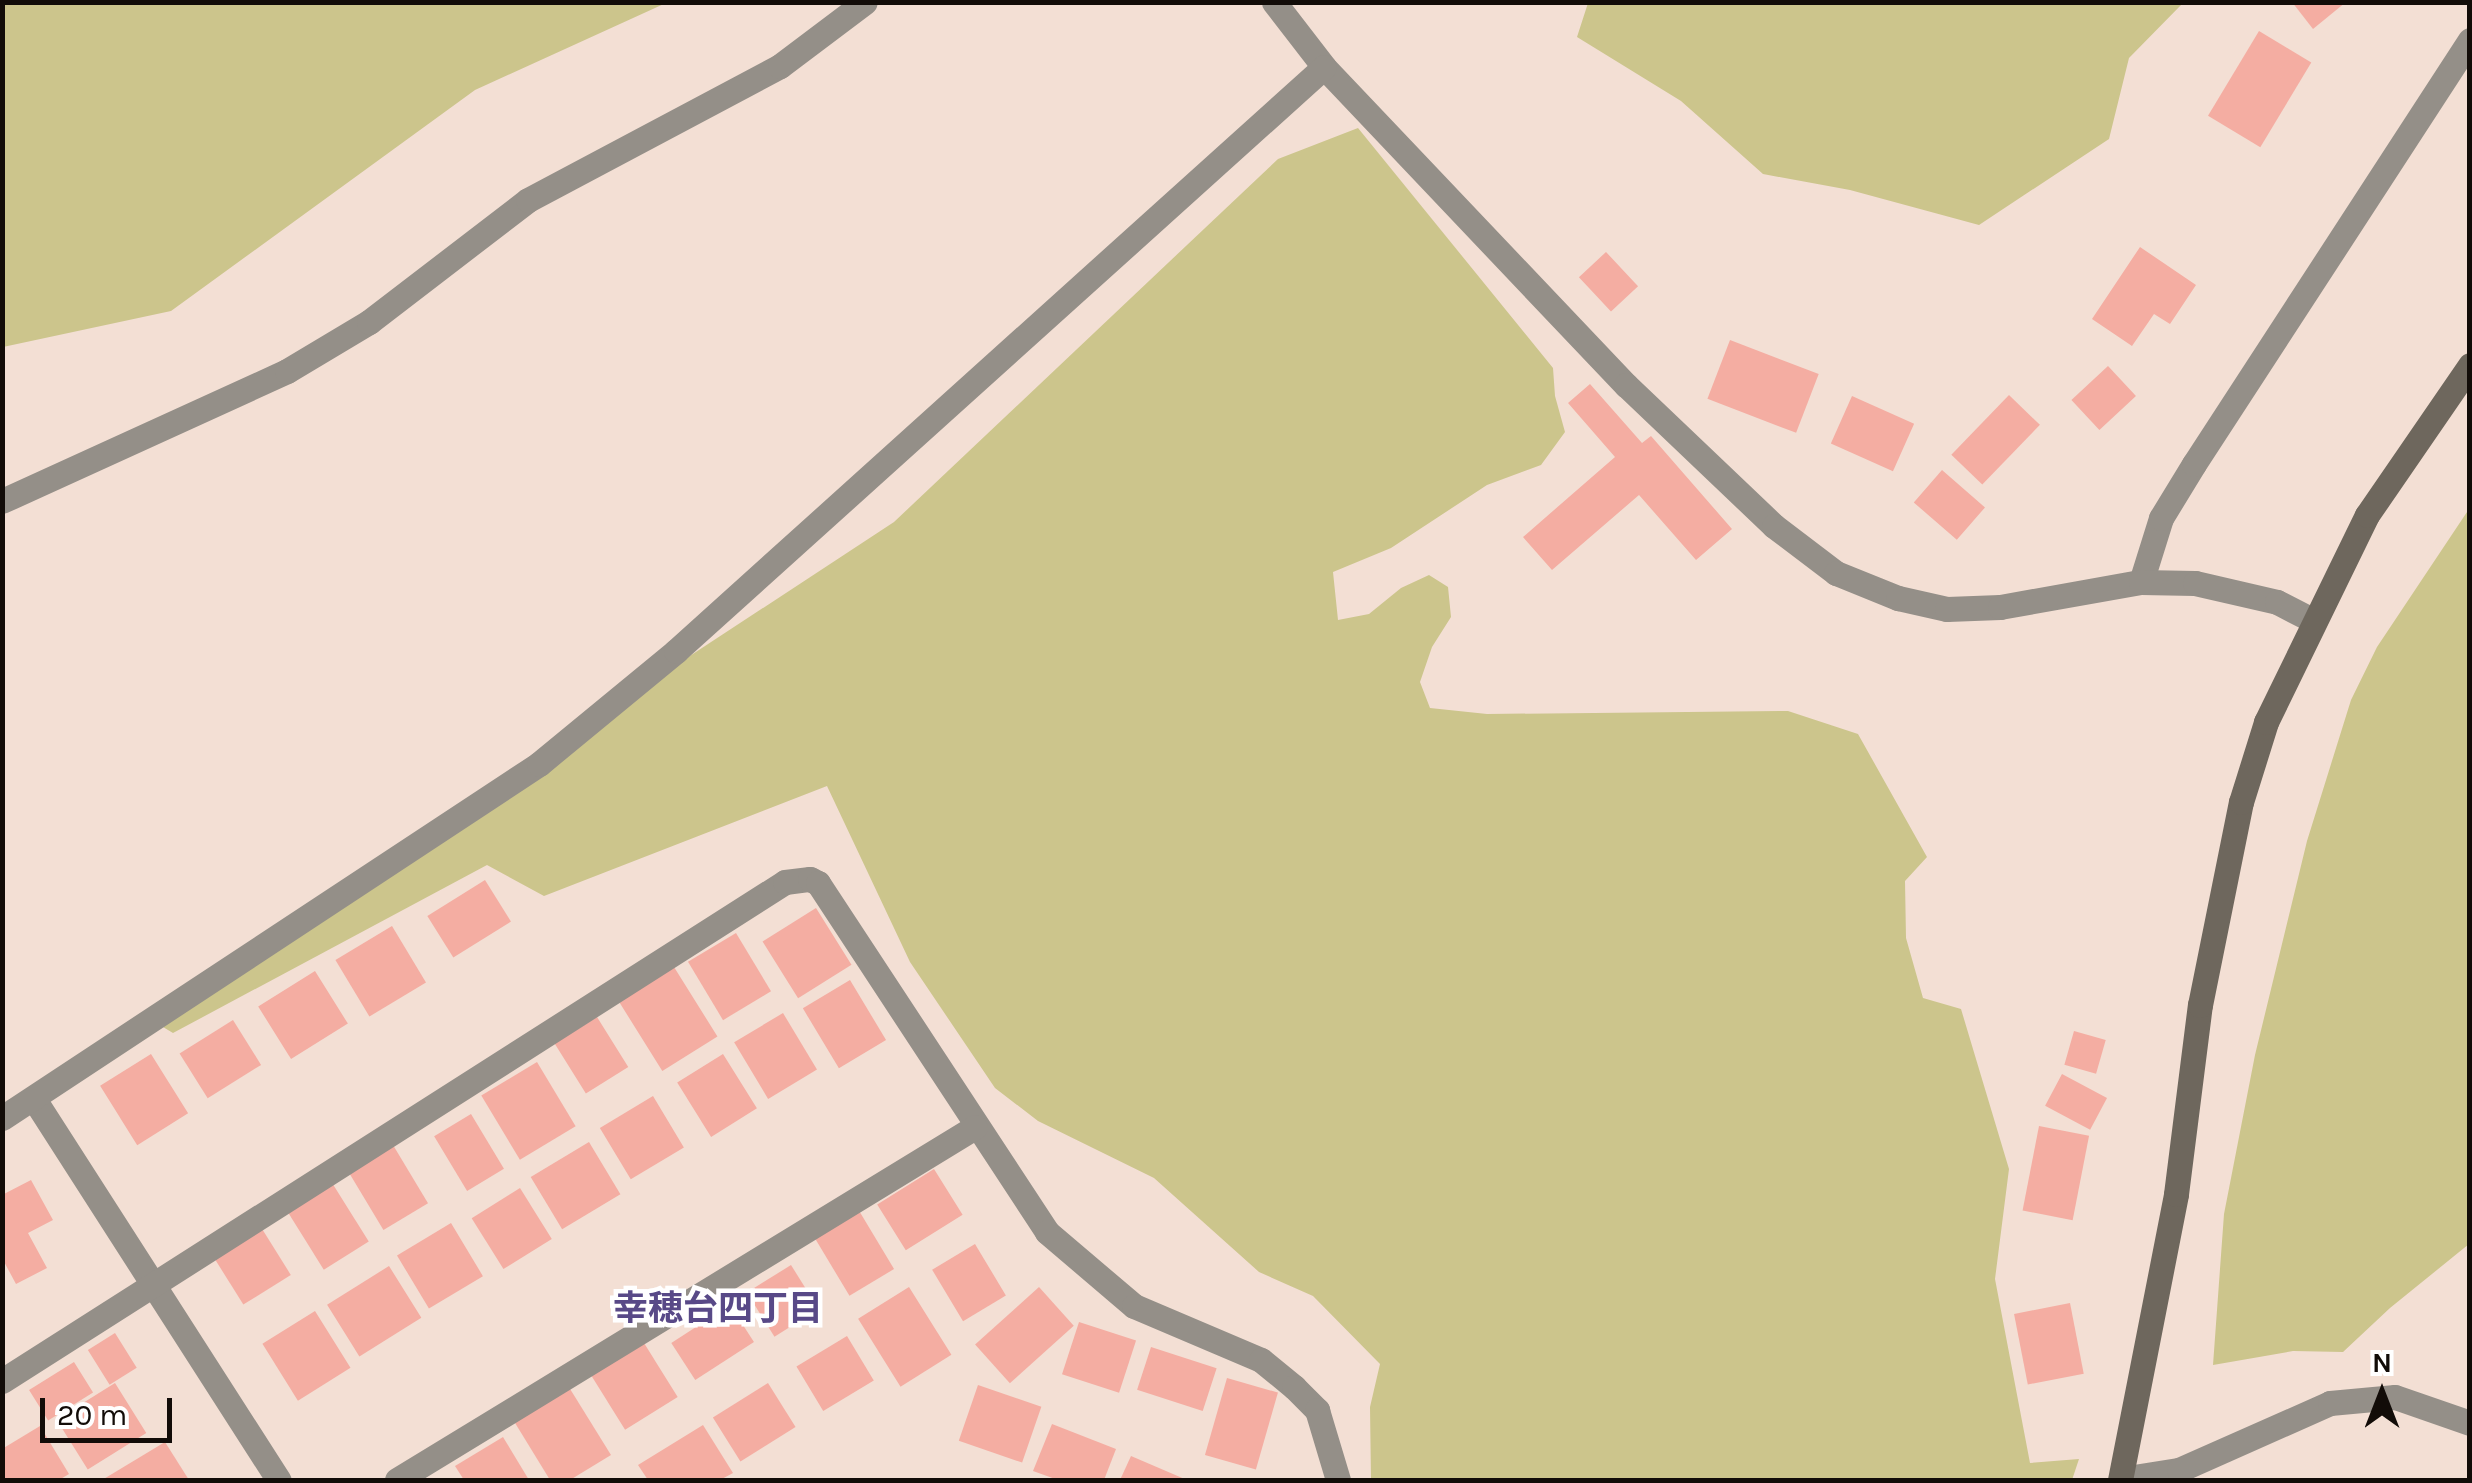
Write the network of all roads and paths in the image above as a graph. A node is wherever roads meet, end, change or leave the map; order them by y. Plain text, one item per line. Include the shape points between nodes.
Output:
1 (865, 2) edge
2 (1274, 2) edge
3 (2470, 40) edge
4 (1324, 67) junction
5 (2470, 365) edge
6 (2, 501) edge
7 (2140, 582) junction
8 (2314, 621) junction
9 (34, 1099) junction
10 (2, 1118) edge
11 (974, 1127) junction
12 (155, 1284) junction
13 (2, 1381) edge
14 (2470, 1423) edge
15 (279, 1480) edge
16 (396, 1480) edge
17 (1338, 1480) edge
18 (2121, 1480) edge

1 - 6 street via 780,66 528,200 369,322 286,372
2 - 4 street
3 - 7 street via 2161,518
4 - 7 street via 1626,386 1774,526 1836,573 1948,609 2000,607
4 - 9 street via 676,651 539,764
5 - 8 main road via 2367,515
7 - 8 street via 2196,583 2277,602
8 - 18 main road via 2266,722 2232,841 2200,1005 2176,1194
9 - 10 street
9 - 12 street
11 - 12 street via 818,883 785,882
11 - 16 street
11 - 17 street via 1047,1232 1134,1306 1261,1360 1318,1410
12 - 13 street
12 - 15 street
14 - 18 street via 2395,1397 2330,1403 2179,1470

